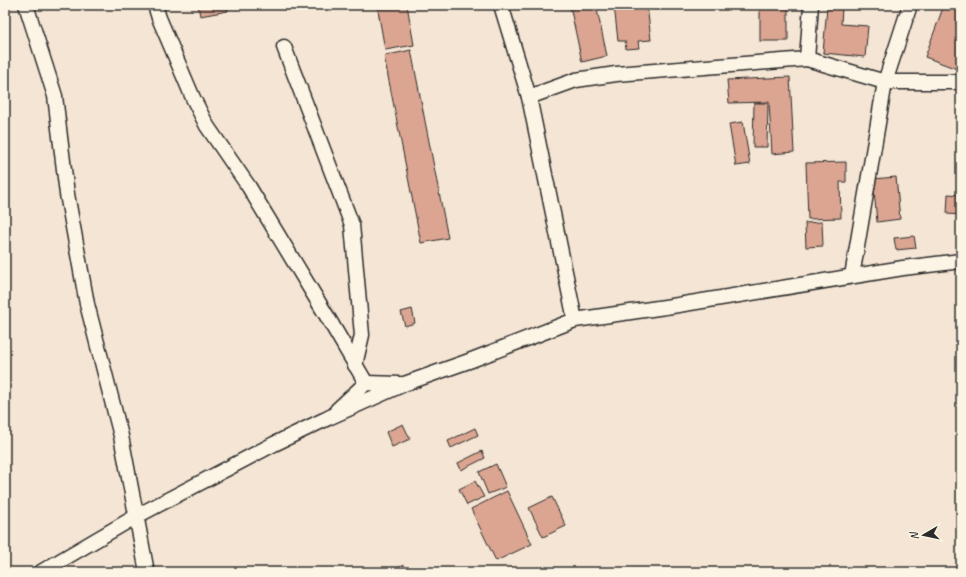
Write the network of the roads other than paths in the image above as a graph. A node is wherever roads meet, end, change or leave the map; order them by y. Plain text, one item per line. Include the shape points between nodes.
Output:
1 (26, 5) edge
2 (155, 5) edge
3 (501, 5) edge
4 (811, 5) edge
5 (910, 5) edge
6 (284, 47) dead end
7 (807, 59) junction
8 (885, 82) junction
9 (961, 82) edge
10 (529, 97) junction
11 (961, 261) edge
12 (852, 276) junction
13 (575, 320) junction
14 (356, 365) junction
15 (366, 383) junction
16 (404, 384) junction
17 (328, 418) junction
18 (135, 517) junction
19 (41, 572) edge
20 (147, 572) edge

1 - 18 street via 55,96 67,194 87,304 120,436
2 - 14 street via 158,18 207,126 249,187
3 - 10 street
4 - 7 street
5 - 8 street
6 - 14 street via 352,225 362,335
7 - 8 street
7 - 10 street via 610,75 576,80
8 - 9 street
8 - 12 street
10 - 13 street
11 - 12 street
12 - 13 street
13 - 16 street
14 - 15 street
15 - 16 street
15 - 17 street
16 - 17 street
17 - 18 street
18 - 19 street
18 - 20 street

